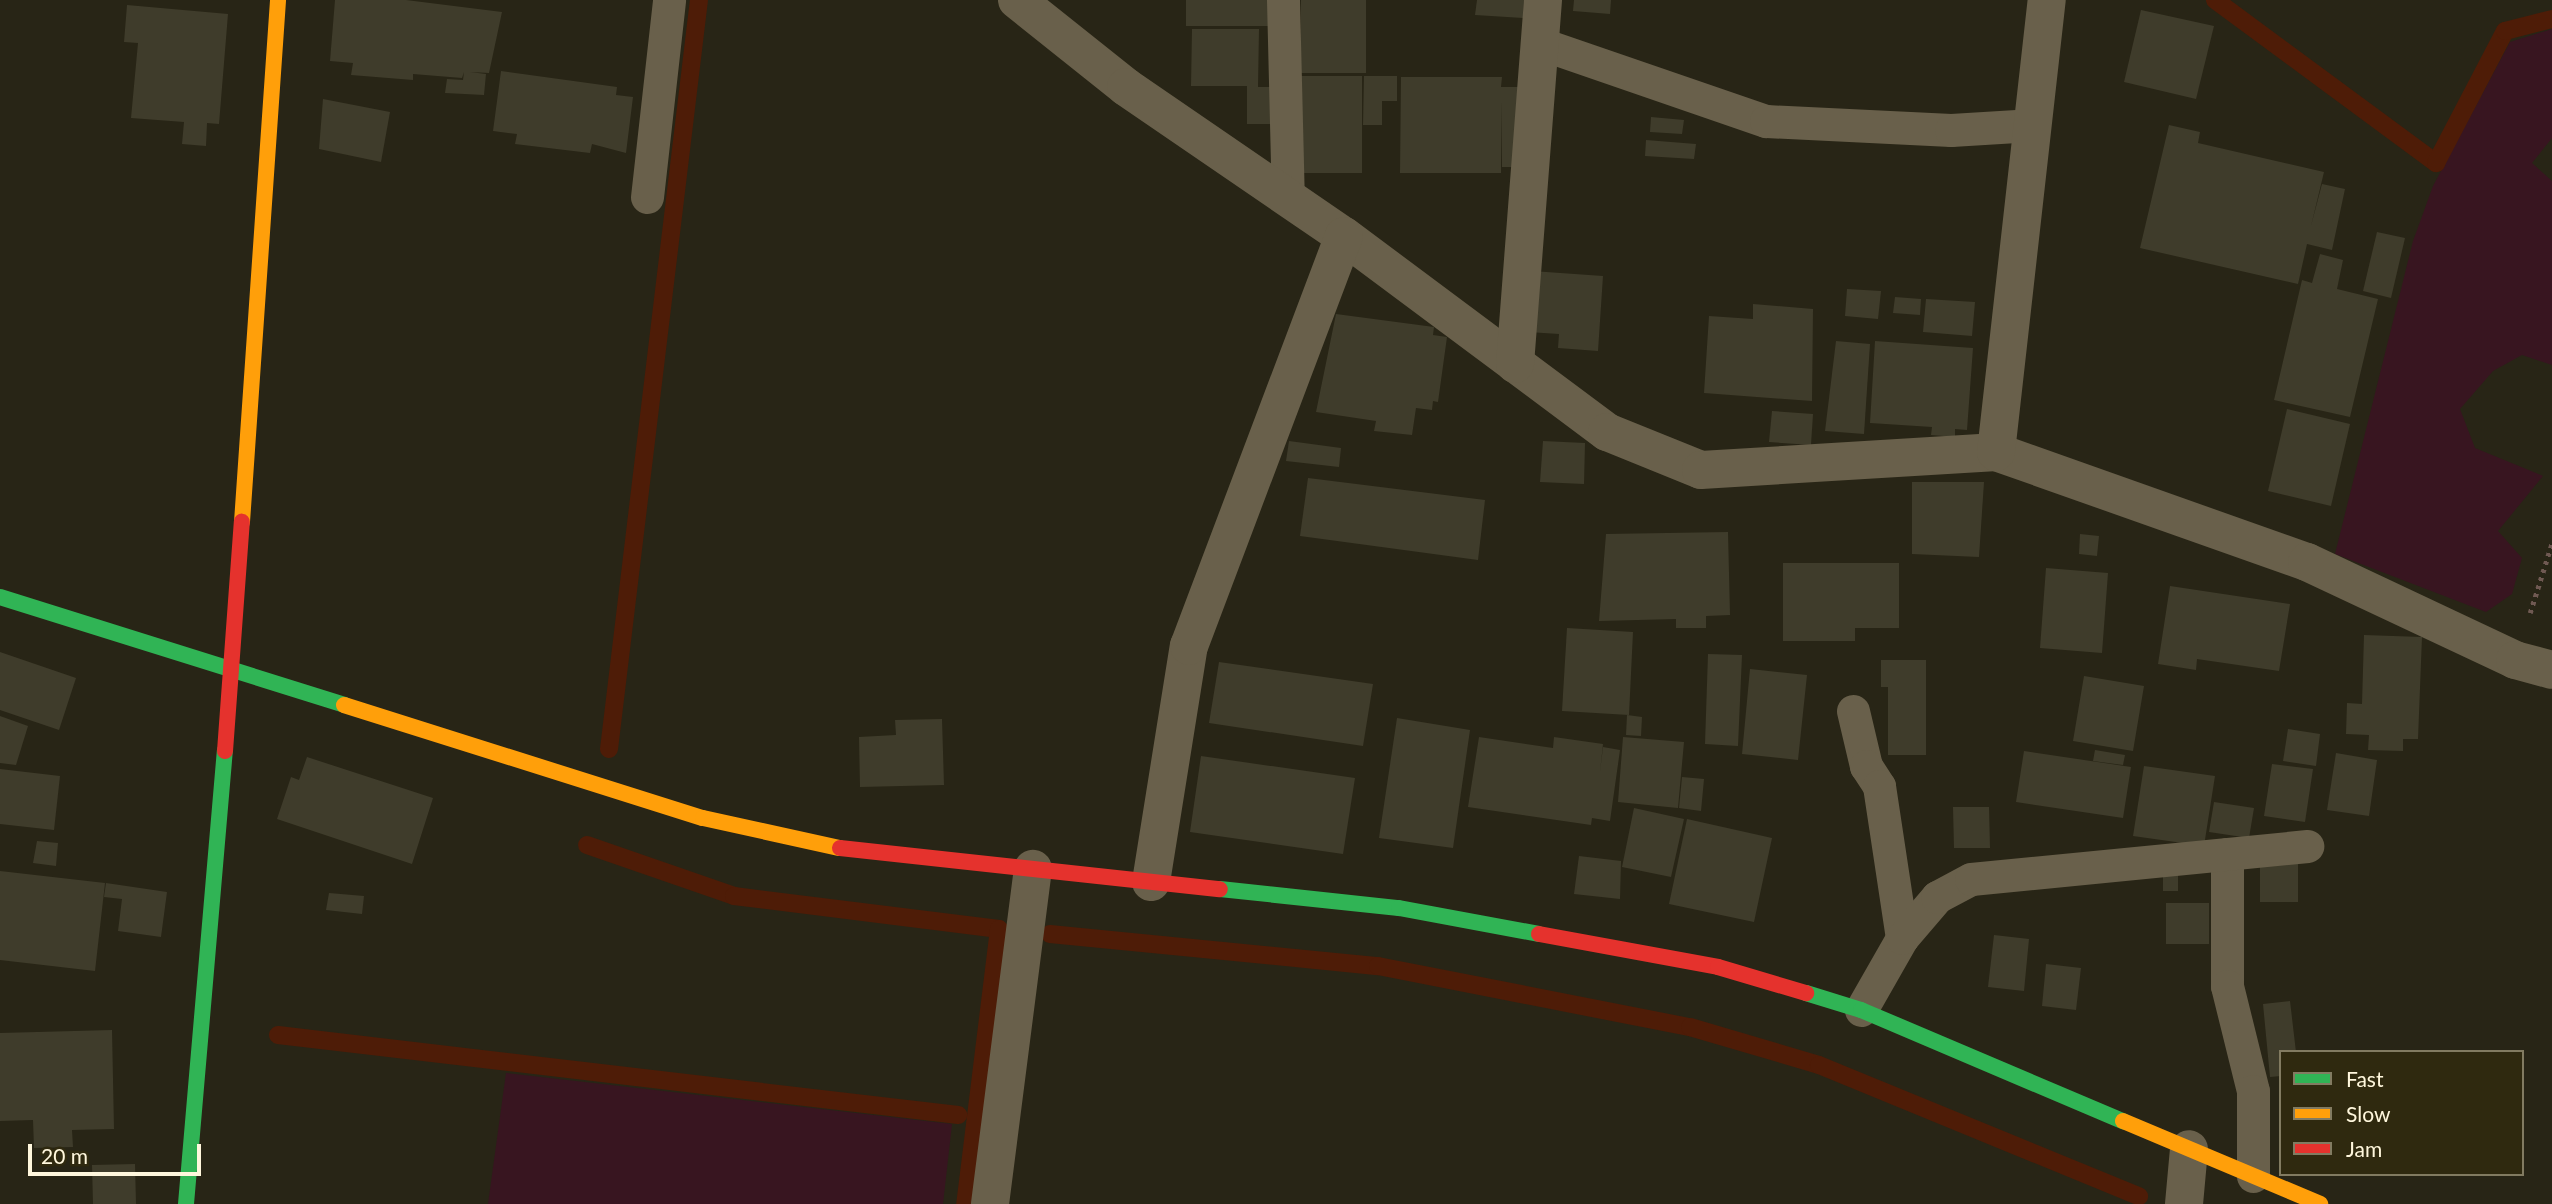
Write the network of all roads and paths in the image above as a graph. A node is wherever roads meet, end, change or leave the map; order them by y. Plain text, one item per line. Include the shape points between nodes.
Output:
1 (278, 0) edge
2 (669, 0) edge
3 (1283, 0) edge
4 (1543, 0) edge
5 (2048, 0) edge
6 (1033, 5) edge
7 (1539, 44) junction
8 (2033, 125) junction
9 (647, 197) dead end
10 (1288, 198) junction
11 (1344, 236) junction
12 (1515, 364) junction
13 (1996, 452) junction
14 (2552, 543) edge
15 (0, 597) edge
16 (2515, 660) junction
17 (232, 670) junction
18 (2552, 670) edge
19 (1853, 711) dead end
20 (2307, 846) dead end
21 (2227, 854) junction
22 (1033, 870) junction
23 (1151, 882) junction
24 (1902, 938) junction
25 (1861, 1010) junction
26 (2189, 1149) junction
27 (2253, 1176) junction
28 (186, 1204) edge
29 (990, 1204) edge
30 (2184, 1204) edge
31 (2320, 1204) edge

1 - 17 street
2 - 9 lane
3 - 10 lane
4 - 7 street
5 - 8 street
6 - 10 street via 1126,87
7 - 8 lane via 1766,121 1951,130
7 - 12 street
8 - 13 street
10 - 11 street
11 - 12 street
11 - 23 street via 1189,646
12 - 13 street via 1606,432 1700,470
13 - 16 street via 2307,562
14 - 16 path
15 - 17 street
16 - 18 street
17 - 22 street via 703,817 859,852
17 - 28 street
19 - 24 lane via 1866,766 1879,786
20 - 21 lane
21 - 24 lane via 1971,879 1937,897
21 - 27 lane via 2227,986 2253,1091
22 - 23 street
22 - 29 street
23 - 25 street via 1399,908 1718,967
24 - 25 lane
25 - 26 street
26 - 27 street
26 - 30 street
27 - 31 street

